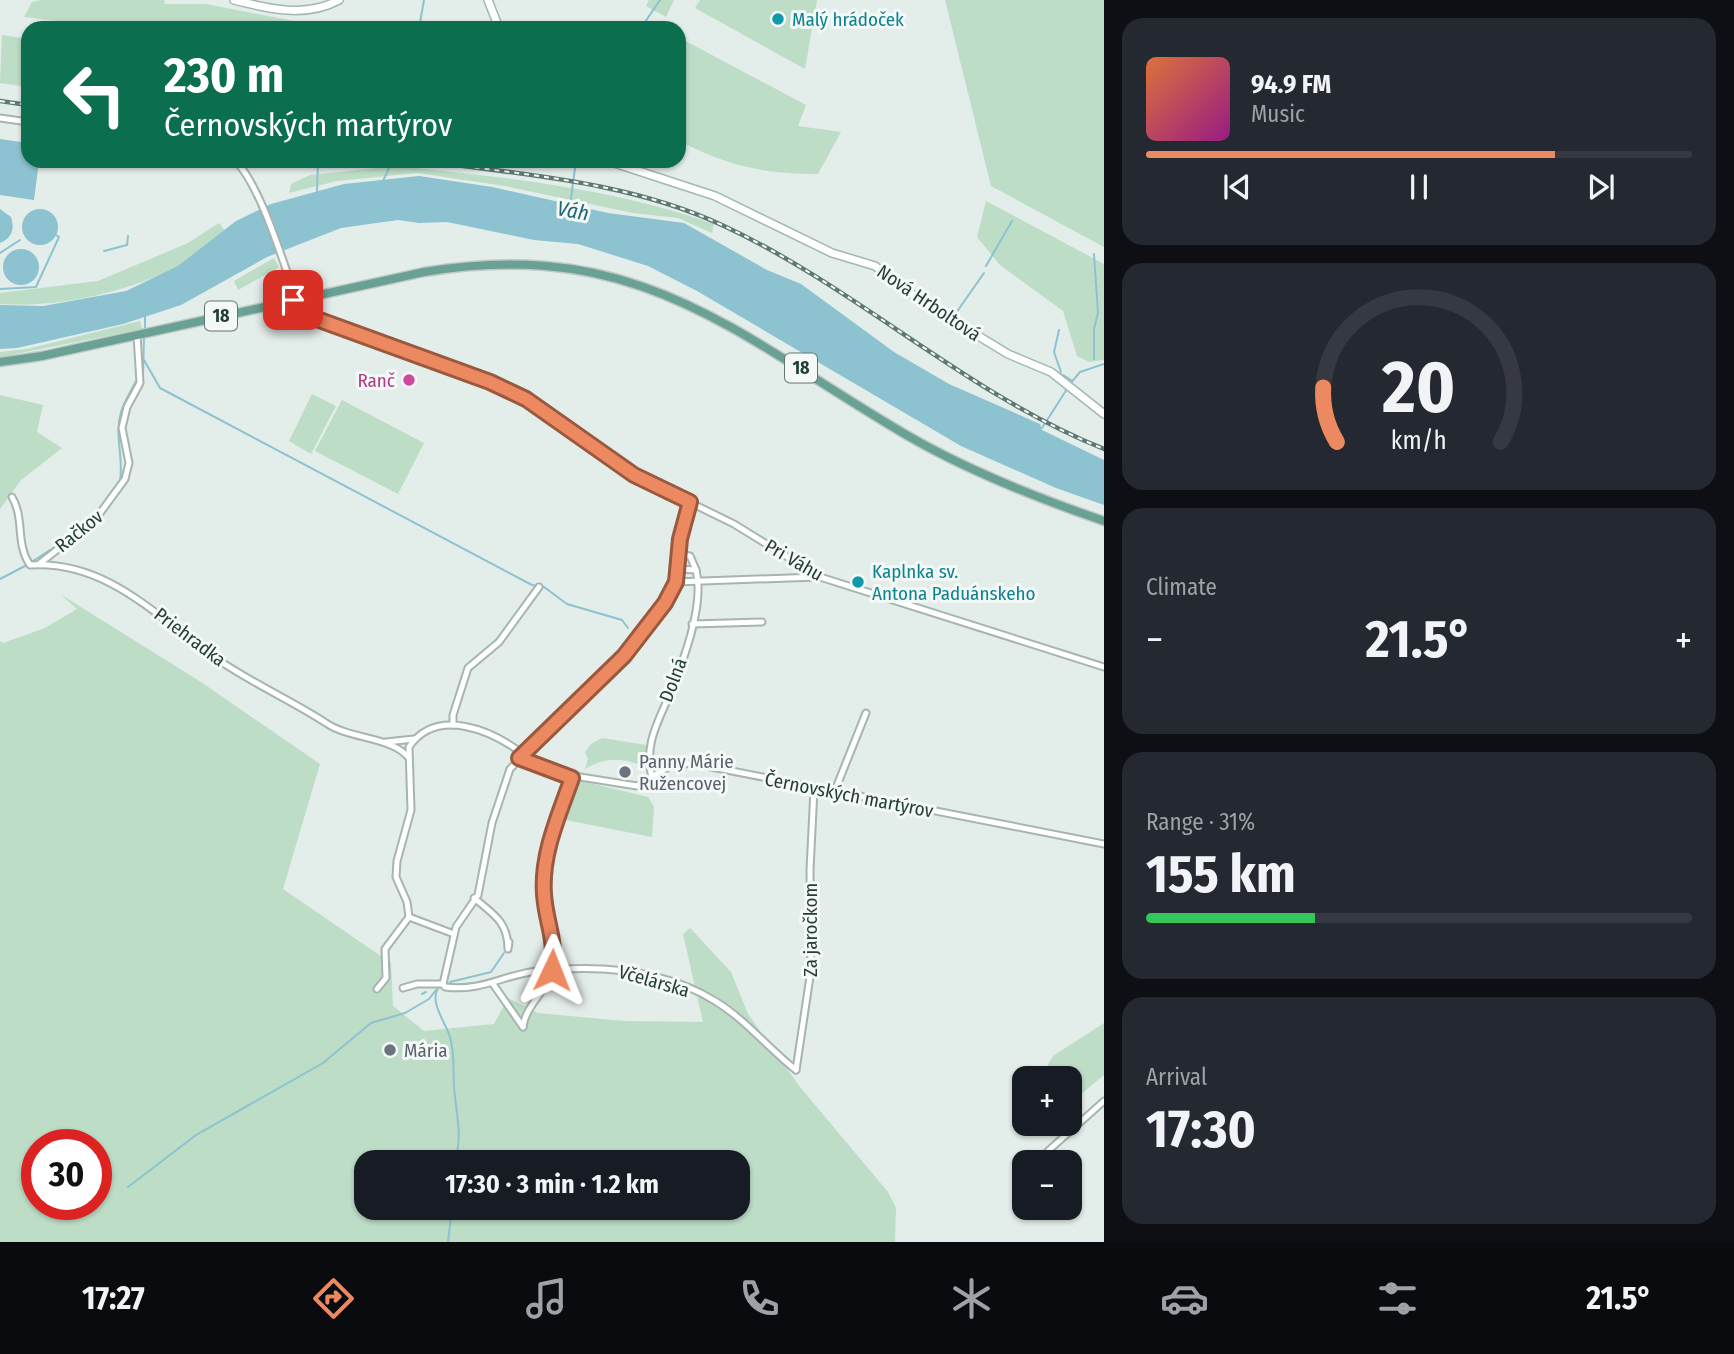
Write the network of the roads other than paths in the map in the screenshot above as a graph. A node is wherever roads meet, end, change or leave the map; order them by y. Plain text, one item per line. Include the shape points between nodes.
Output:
1 (234, 0) edge
2 (339, 0) edge
3 (488, 0) edge
4 (496, 21) edge
5 (0, 118) edge
6 (21, 121) edge
7 (240, 168) edge
8 (631, 168) edge
9 (293, 300) junction
10 (142, 334) junction
11 (0, 362) edge
12 (1104, 414) edge
13 (12, 497) dead end
14 (690, 502) junction
15 (1104, 521) edge
16 (678, 554) junction
17 (39, 564) junction
18 (678, 569) junction
19 (696, 570) junction
20 (820, 577) junction
21 (676, 582) junction
22 (699, 582) junction
23 (539, 587) dead end
24 (762, 622) dead end
25 (692, 624) junction
26 (1104, 667) edge
27 (866, 713) dead end
28 (453, 725) junction
29 (414, 739) junction
30 (377, 741) junction
31 (521, 756) junction
32 (408, 757) junction
33 (572, 778) junction
34 (652, 778) junction
35 (814, 789) junction
36 (834, 793) junction
37 (1104, 844) edge
38 (476, 897) junction
39 (409, 917) junction
40 (454, 934) junction
41 (509, 942) dead end
42 (552, 970) junction
43 (493, 984) junction
44 (444, 985) junction
45 (403, 988) dead end
46 (377, 989) dead end
47 (796, 1070) joint
48 (1104, 1101) edge
49 (1049, 1150) edge

1 - 2 street via 295,11
3 - 4 street
5 - 6 street
7 - 9 street via 281,255
8 - 12 street, Nová Hrboltová via 715,196 832,253 875,266 940,313 1015,358 1051,372
9 - 10 main road, 18
9 - 14 street, Pri Váhu via 303,314 526,399 634,475
9 - 15 main road, 18 via 463,266 542,265 610,275 685,301 719,319 957,462
10 - 11 main road, 18
10 - 17 street, Račkov via 140,383 122,428 129,463 125,479 96,520
13 - 17 street via 20,512 22,552 30,565
14 - 16 street
14 - 20 street, Pri Váhu
16 - 18 street
16 - 19 street via 690,556
17 - 30 street, Priehradka via 94,576 130,592 224,663 334,729
18 - 19 street
18 - 21 street
19 - 22 street
20 - 22 street
20 - 26 street, Pri Váhu
21 - 22 street
21 - 31 street via 624,656
22 - 25 street, Dolná
23 - 28 street via 499,642 468,668
24 - 25 street
25 - 34 street, Dolná via 653,731
27 - 36 street
28 - 29 street
28 - 31 street, Černovských martýrov via 488,732
29 - 30 street
29 - 32 street
30 - 32 street, Priehradka
31 - 33 street, Černovských martýrov
31 - 38 street via 501,788
32 - 39 street via 411,810 396,877
33 - 34 street, Černovských martýrov via 637,786
33 - 42 street via 551,838 543,880 555,948
34 - 35 street, Černovských martýrov via 670,766 691,764
35 - 36 street, Černovských martýrov
35 - 47 street, Za jaročkom via 811,970
36 - 37 street, Černovských martýrov
38 - 40 street
38 - 41 street via 505,928
39 - 40 street
39 - 46 street via 384,949 386,978
40 - 44 street
42 - 43 street, Včelárska via 518,973
42 - 43 street via 524,1016 523,1027
42 - 47 street, Včelárska via 609,969 687,989 715,1001
43 - 44 street, Včelárska
44 - 45 street, Včelárska
48 - 49 street

